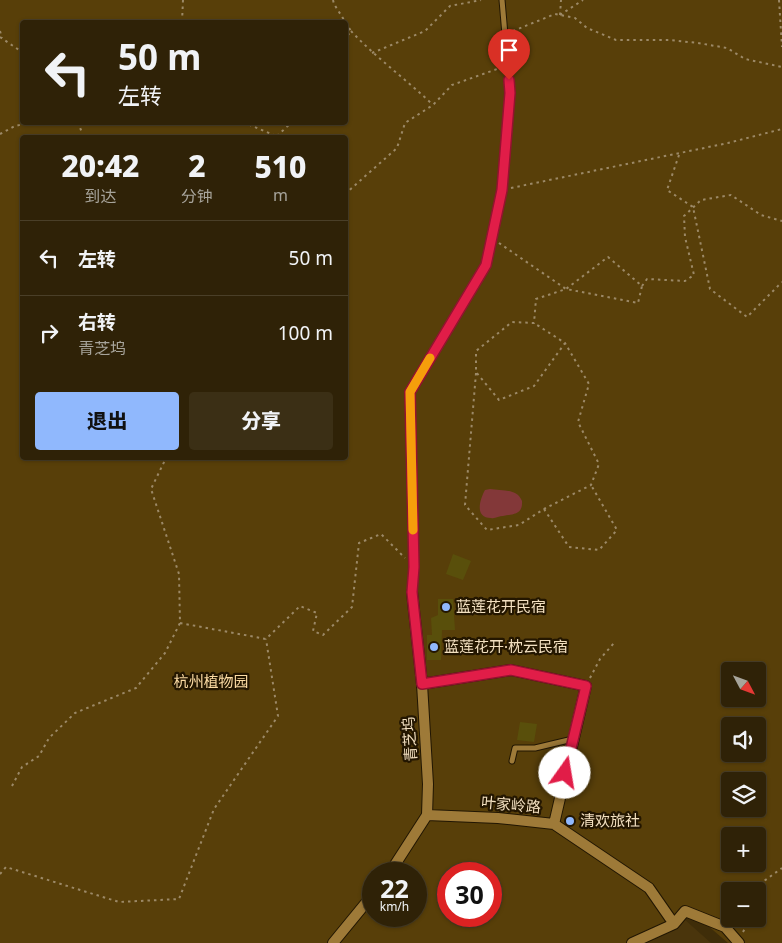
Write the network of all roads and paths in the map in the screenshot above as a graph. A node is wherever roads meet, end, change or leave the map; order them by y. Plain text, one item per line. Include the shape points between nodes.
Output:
1 (183, 0) edge
2 (333, 0) edge
3 (481, 0) edge
4 (502, 0) edge
5 (561, 0) edge
6 (583, 0) edge
7 (779, 0) edge
8 (560, 15) junction
9 (182, 20) edge
10 (344, 20) edge
11 (348, 26) edge
12 (0, 31) edge
13 (351, 31) junction
14 (505, 34) junction
15 (348, 36) edge
16 (1, 37) edge
17 (782, 47) edge
18 (20, 51) edge
19 (372, 53) junction
20 (508, 66) junction
21 (782, 67) edge
22 (433, 105) junction
23 (20, 125) edge
24 (250, 125) edge
25 (289, 125) edge
26 (782, 129) edge
27 (0, 134) edge
28 (272, 135) edge
29 (278, 135) edge
30 (679, 153) junction
31 (502, 190) junction
32 (348, 191) edge
33 (693, 207) junction
34 (782, 221) edge
35 (492, 238) junction
36 (782, 282) edge
37 (642, 286) junction
38 (566, 289) junction
39 (534, 323) junction
40 (565, 343) junction
41 (476, 372) junction
42 (165, 460) edge
43 (591, 485) junction
44 (544, 509) junction
45 (414, 567) junction
46 (412, 592) joint
47 (180, 623) junction
48 (266, 639) junction
49 (614, 643) dead end
50 (422, 684) junction
51 (586, 686) junction
52 (573, 739) junction
53 (512, 761) dead end
54 (12, 786) dead end
55 (427, 815) junction
56 (554, 824) junction
57 (397, 862) edge
58 (782, 868) edge
59 (0, 874) edge
60 (763, 882) edge
61 (362, 908) edge
62 (674, 924) junction
63 (746, 927) edge
64 (737, 941) edge
65 (333, 943) edge
66 (632, 943) edge

1 - 9 path
2 - 10 path
3 - 19 path via 450,6 425,31
4 - 14 lane
5 - 8 path
6 - 8 path
7 - 17 path
8 - 14 path via 555,14
8 - 21 path via 575,18 587,28 616,40 698,43 727,48 745,59
11 - 13 path
12 - 16 path
13 - 15 path
13 - 19 path
14 - 20 lane
16 - 18 path
19 - 22 path
20 - 22 path via 452,85
20 - 31 lane via 510,93
22 - 32 path via 405,123 397,148
23 - 27 path
24 - 28 path
25 - 29 path
26 - 30 path
30 - 31 path
30 - 33 path via 667,190
31 - 35 lane
33 - 34 path via 702,200 730,196 760,215
33 - 36 path via 710,289 747,317
33 - 37 path via 684,216 685,237 694,275 685,281 647,279
35 - 38 path
35 - 45 lane via 486,265 410,392
37 - 38 path via 638,303
37 - 38 path via 608,258
38 - 39 path via 536,298
39 - 40 path
39 - 41 path via 512,322 476,351
40 - 41 path via 534,386 499,400
40 - 43 path via 589,384 578,422 598,464
41 - 44 path via 464,505 487,530 520,525
42 - 47 path via 151,489 179,574
43 - 44 path
43 - 44 path via 617,530 599,550 569,547
45 - 46 lane
45 - 48 path via 381,534 359,543 352,608 323,634 313,631 317,614 300,606
46 - 50 street, 青芝坞
47 - 48 path
47 - 54 path via 165,653 136,688 75,713 49,738 39,756 22,767
48 - 59 path via 278,716 214,809 179,899 118,902 6,867
49 - 51 path
50 - 51 street via 511,670
50 - 55 street, 青芝坞
51 - 52 street
52 - 53 lane via 535,748 516,748
52 - 56 street
55 - 56 street, 叶家岭路
55 - 57 street
56 - 62 street, 叶家岭路 via 649,888
58 - 60 path
61 - 65 street
62 - 64 street via 684,911 725,927
62 - 66 street
63 - 64 path

